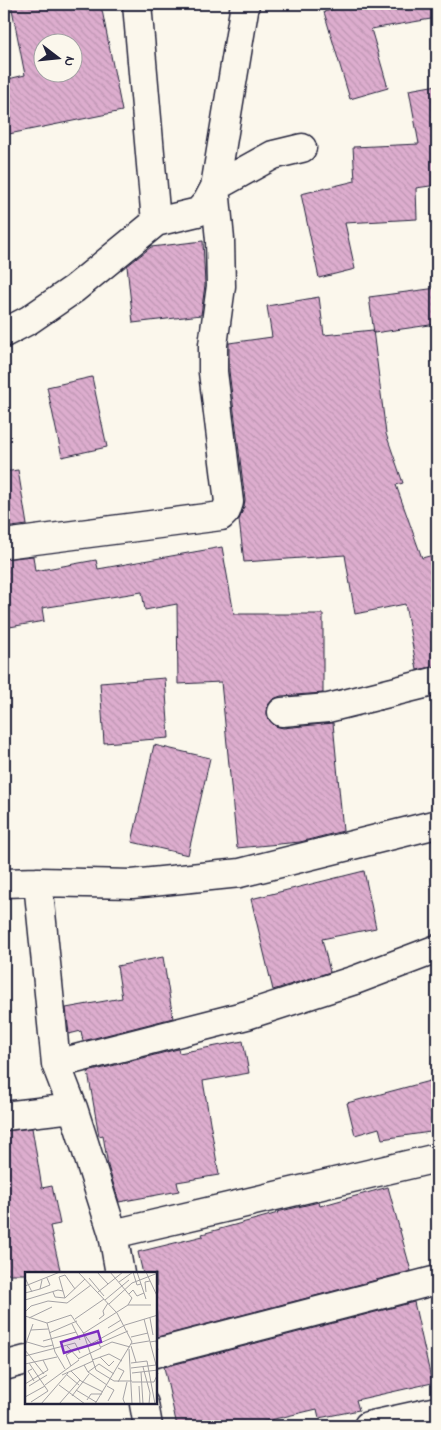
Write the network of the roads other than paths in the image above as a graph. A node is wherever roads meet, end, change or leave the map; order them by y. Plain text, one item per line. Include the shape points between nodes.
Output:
1 (137, 4) edge
2 (245, 4) edge
3 (302, 148) dead end
4 (215, 187) junction
5 (156, 222) junction
6 (4, 333) edge
7 (4, 544) edge
8 (437, 681) edge
9 (282, 712) dead end
10 (437, 824) edge
11 (38, 882) junction
12 (4, 883) edge
13 (437, 949) edge
14 (56, 1064) junction
15 (73, 1108) junction
16 (4, 1116) edge
17 (437, 1158) edge
18 (113, 1234) junction
19 (120, 1272) edge
20 (437, 1280) edge
21 (158, 1352) edge
22 (25, 1360) edge
23 (4, 1366) edge
24 (144, 1405) edge
25 (437, 1411) edge
26 (148, 1426) edge
27 (368, 1426) edge

1 - 5 street
2 - 4 street
3 - 4 street via 273,155
4 - 5 street via 198,212
4 - 7 street via 221,286 213,345 213,372 229,502 226,511 221,516
5 - 6 street via 74,289
8 - 9 street via 328,708
10 - 11 street via 240,873 132,884
11 - 12 street
11 - 14 street
13 - 14 street via 247,1015
14 - 15 street
15 - 16 street
15 - 18 street
17 - 18 street
18 - 19 street
20 - 21 street
22 - 23 street
24 - 26 street
25 - 27 street

